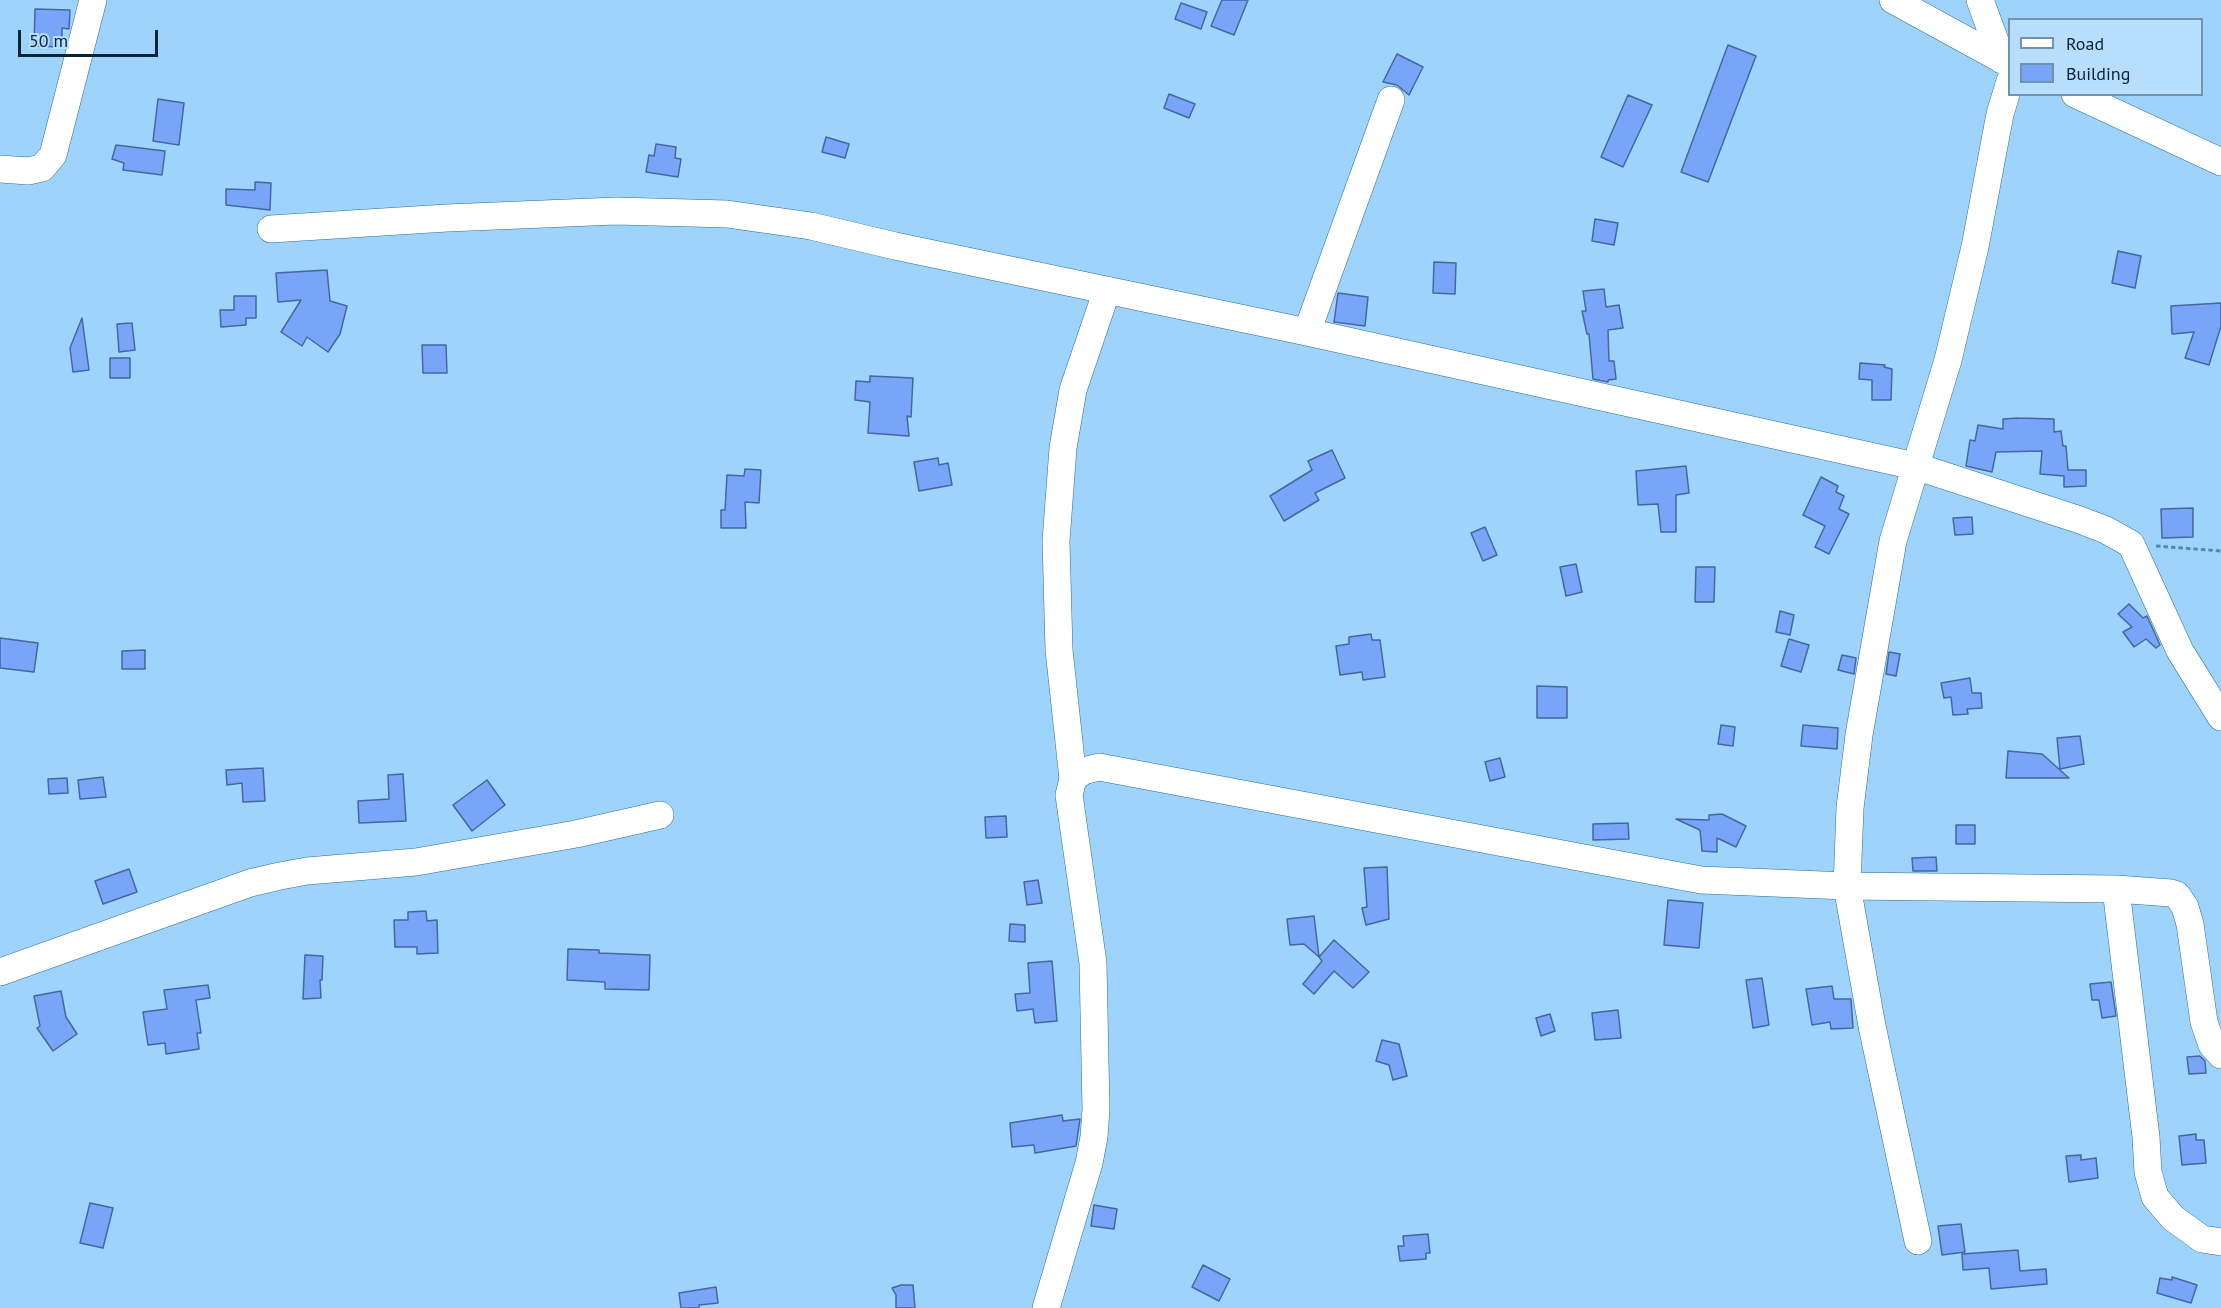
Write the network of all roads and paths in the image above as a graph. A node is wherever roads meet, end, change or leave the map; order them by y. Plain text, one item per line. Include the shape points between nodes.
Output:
1 (93, 0) edge
2 (1893, 0) edge
3 (1980, 0) edge
4 (2007, 69) edge
5 (2079, 96) edge
6 (1391, 100) dead end
7 (2221, 162) edge
8 (0, 169) edge
9 (270, 229) dead end
10 (1107, 290) junction
11 (1307, 332) junction
12 (1915, 466) junction
13 (2131, 544) junction
14 (2221, 551) edge
15 (2221, 717) edge
16 (1073, 779) junction
17 (660, 815) dead end
18 (1847, 886) junction
19 (2116, 889) junction
20 (0, 972) edge
21 (2221, 1055) edge
22 (1918, 1241) dead end
23 (2221, 1242) edge
24 (1046, 1308) edge

1 - 8 street via 53,155 42,168
2 - 4 street
3 - 4 street
4 - 12 street via 1975,247 1948,360
5 - 7 street
6 - 11 street
9 - 10 street via 616,211 727,214 811,226
10 - 11 street
10 - 16 street via 1073,390 1063,448 1056,541 1059,650
11 - 12 street
12 - 13 street via 2080,520
12 - 18 street via 1893,541 1859,735 1850,808
13 - 14 path
13 - 15 street via 2180,651
16 - 18 street via 1083,771 1099,767 1701,880
16 - 24 street via 1070,795 1093,963 1096,1109 1089,1163
17 - 20 street via 427,860 308,871 250,883
18 - 19 street
18 - 22 street
19 - 21 street via 2171,893 2181,900 2190,924 2204,1022 2212,1045
19 - 23 street via 2148,1172 2155,1197 2173,1218 2202,1239

